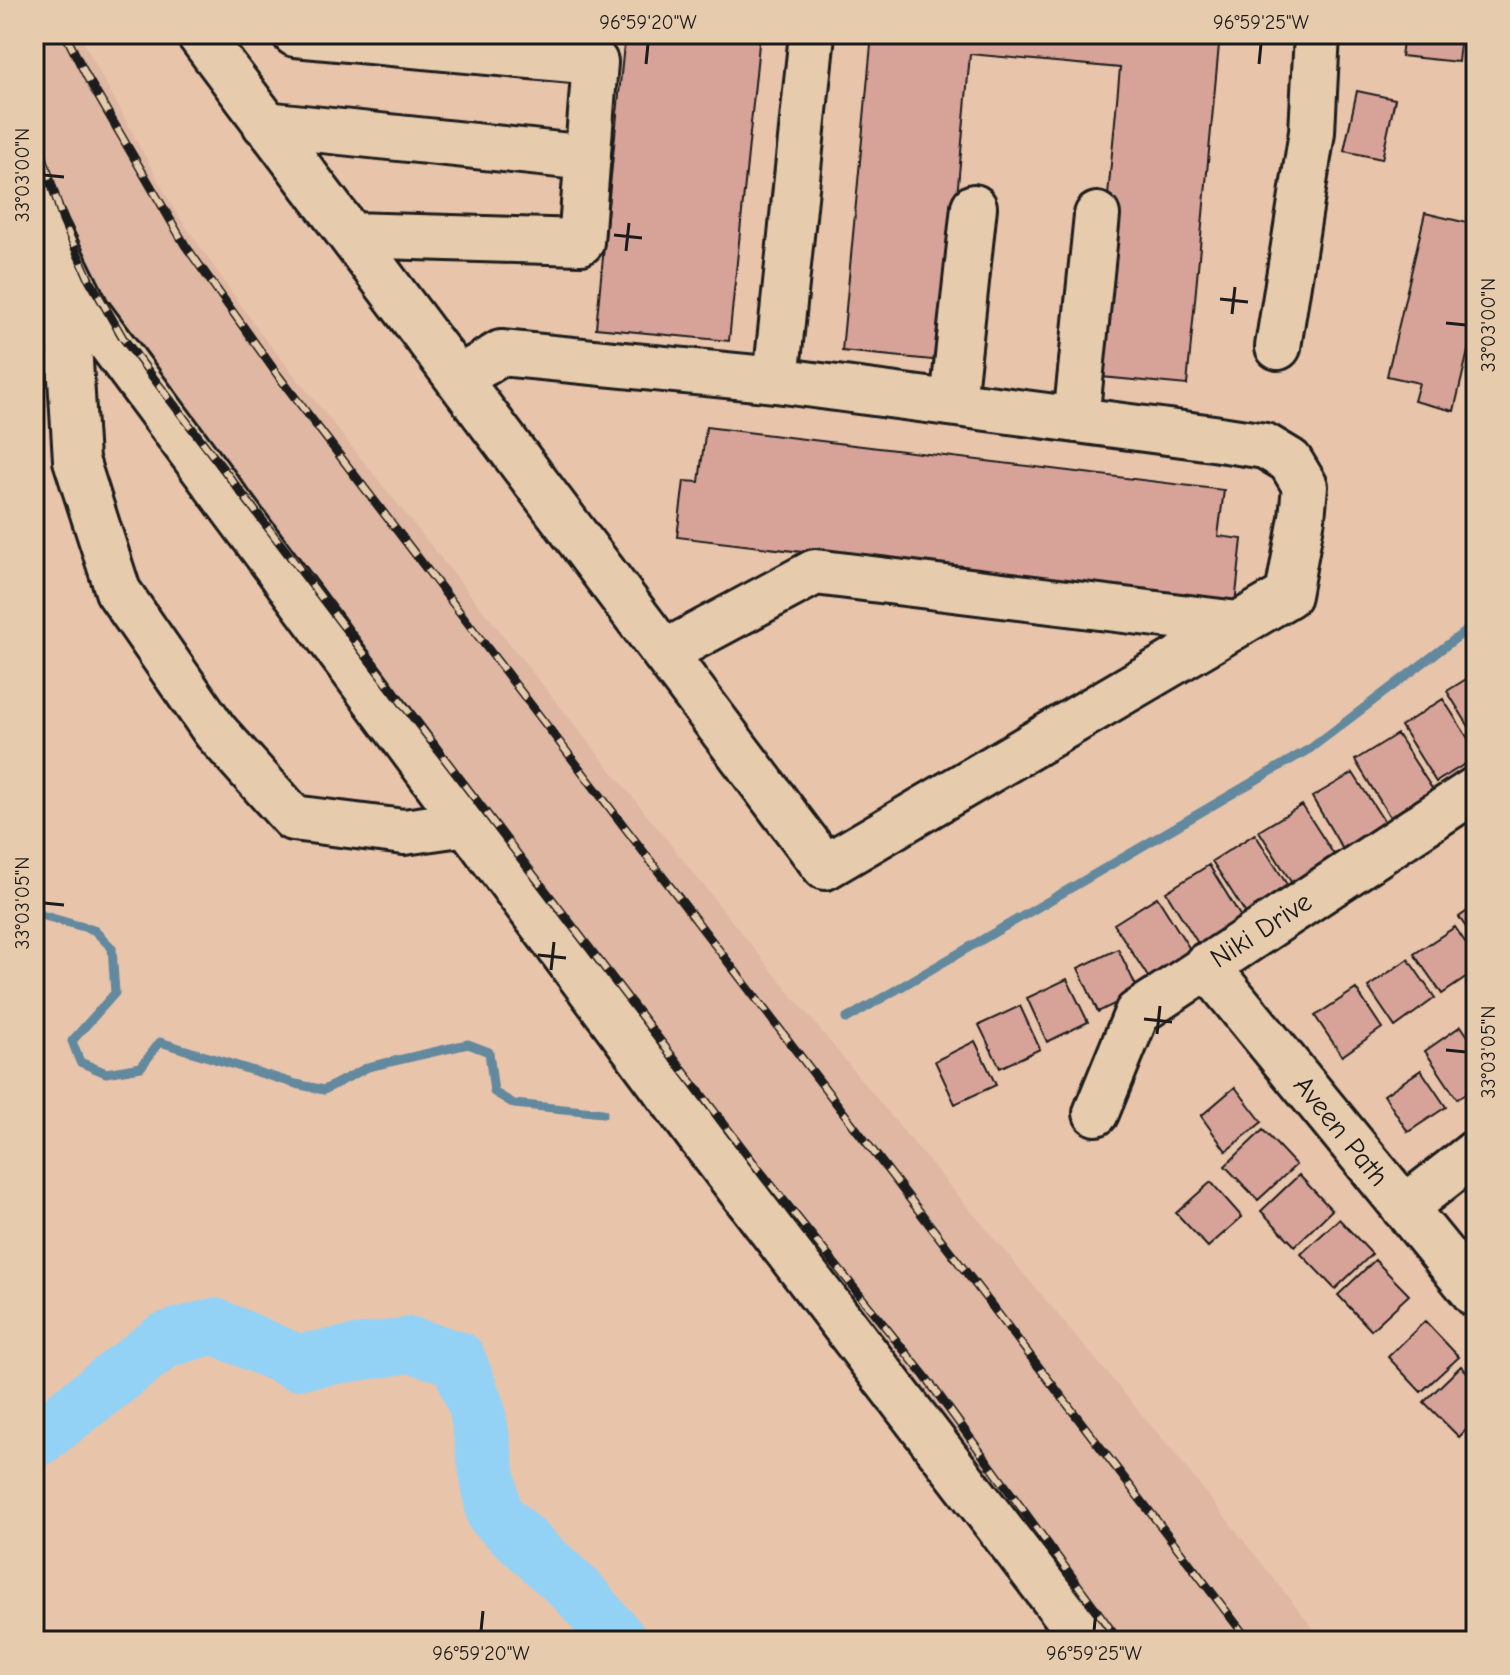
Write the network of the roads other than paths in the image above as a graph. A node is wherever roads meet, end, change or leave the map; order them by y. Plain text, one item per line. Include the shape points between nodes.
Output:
1 (199, 34) edge
2 (295, 34) edge
3 (812, 34) edge
4 (1317, 34) edge
5 (265, 124) junction
6 (588, 158) junction
7 (34, 204) edge
8 (974, 207) dead end
9 (1097, 215) dead end
10 (350, 235) junction
11 (64, 265) junction
12 (1278, 347) dead end
13 (458, 379) junction
14 (776, 380) junction
15 (953, 403) junction
16 (1076, 420) junction
17 (1238, 624) junction
18 (664, 653) junction
19 (1476, 789) edge
20 (467, 823) junction
21 (1206, 965) junction
22 (1096, 1113) dead end
23 (1476, 1152) edge
24 (1404, 1208) junction
25 (1476, 1295) edge
26 (1086, 1641) edge

1 - 5 street
2 - 6 street via 595,62
3 - 14 street
4 - 12 street via 1312,132
5 - 6 street
5 - 10 street
6 - 10 street via 581,242
7 - 11 street
8 - 15 street
9 - 16 street
10 - 13 street
11 - 20 street via 87,312
11 - 20 street via 76,460 118,591 215,731 293,818 404,832
13 - 14 street via 501,353
13 - 18 street
14 - 15 street
15 - 16 street
16 - 17 street via 1265,446 1290,461 1305,486 1288,595
17 - 18 street via 815,572
17 - 18 street via 825,867
19 - 21 street, Niki Drive
20 - 26 street
21 - 22 street, Niki Drive via 1137,1013
21 - 24 street, Aveen Path
23 - 24 street
24 - 25 street, Aveen Path

